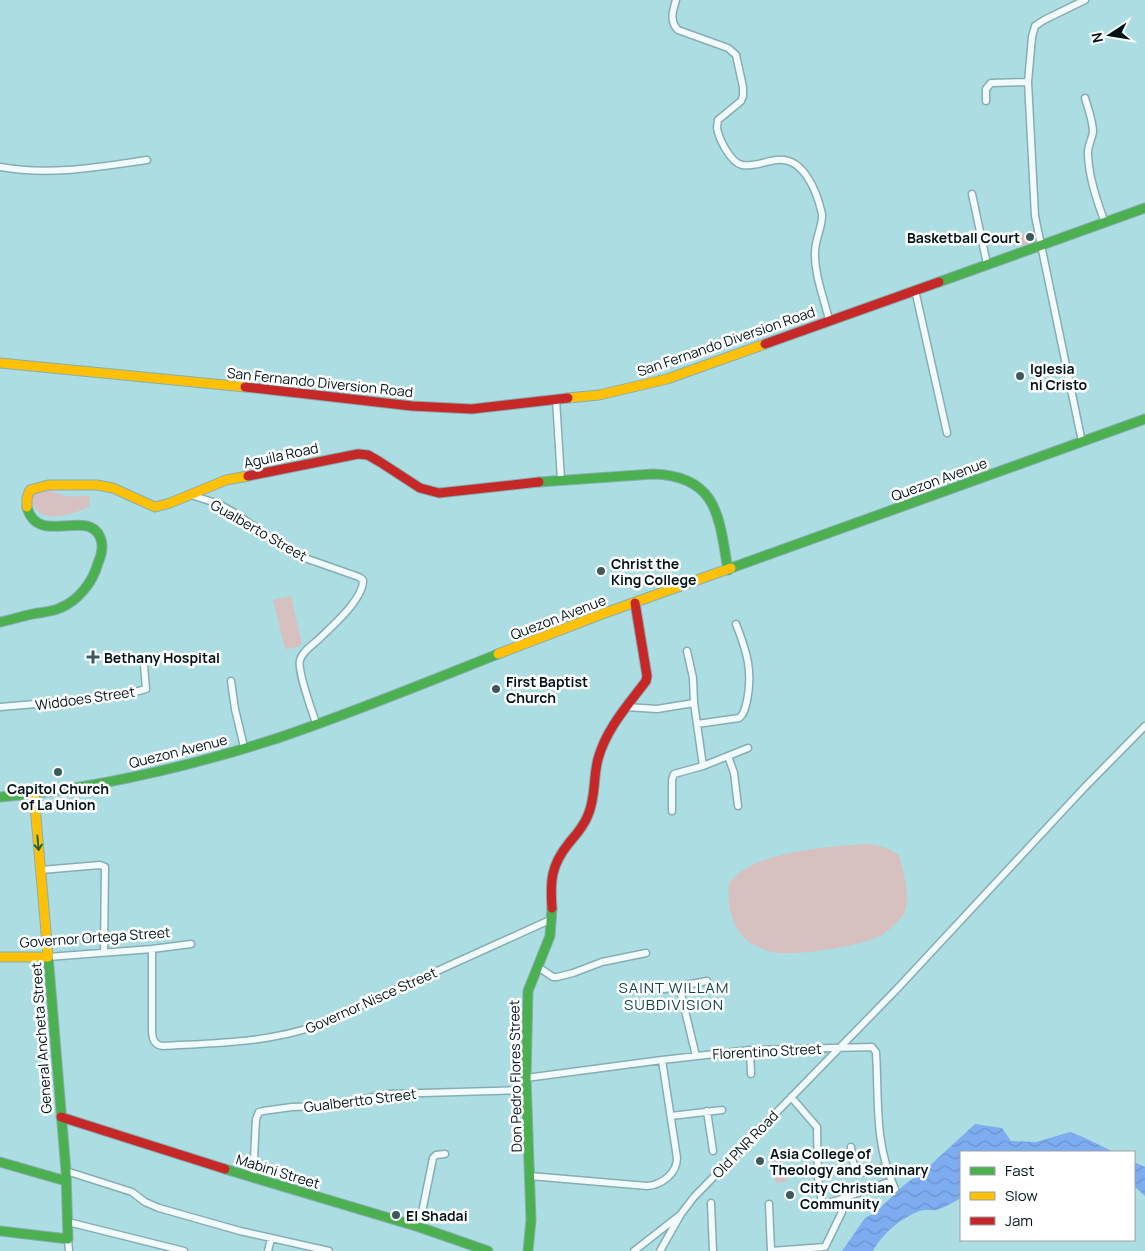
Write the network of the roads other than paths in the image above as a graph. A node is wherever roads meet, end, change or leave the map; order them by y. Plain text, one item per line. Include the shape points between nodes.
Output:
1 (676, 0) edge
2 (1086, 0) edge
3 (1028, 82) junction
4 (1085, 98) dead end
5 (986, 101) dead end
6 (147, 160) dead end
7 (0, 167) edge
8 (972, 194) dead end
9 (1145, 208) edge
10 (1105, 223) junction
11 (1040, 245) junction
12 (987, 264) junction
13 (915, 290) junction
14 (829, 320) junction
15 (0, 363) edge
16 (556, 399) junction
17 (1145, 419) edge
18 (947, 433) dead end
19 (1082, 442) junction
20 (561, 480) junction
21 (191, 495) junction
22 (728, 570) junction
23 (635, 603) junction
24 (0, 622) edge
25 (736, 624) dead end
26 (687, 651) dead end
27 (144, 665) dead end
28 (231, 681) dead end
29 (694, 703) junction
30 (0, 707) edge
31 (626, 707) junction
32 (316, 724) junction
33 (697, 724) junction
34 (1145, 726) edge
35 (244, 747) junction
36 (748, 748) dead end
37 (728, 756) junction
38 (703, 766) junction
39 (34, 794) junction
40 (0, 797) edge
41 (738, 806) dead end
42 (672, 810) dead end
43 (41, 870) junction
44 (552, 919) junction
45 (191, 944) dead end
46 (152, 949) junction
47 (104, 952) junction
48 (646, 953) dead end
49 (0, 957) edge
50 (48, 957) junction
51 (538, 966) junction
52 (707, 981) dead end
53 (680, 986) junction
54 (664, 989) dead end
55 (841, 1046) junction
56 (750, 1050) junction
57 (696, 1056) junction
58 (662, 1060) junction
59 (751, 1074) dead end
60 (526, 1078) junction
61 (527, 1090) junction
62 (791, 1097) junction
63 (722, 1110) dead end
64 (707, 1111) junction
65 (671, 1116) junction
66 (61, 1117) junction
67 (851, 1147) dead end
68 (714, 1151) dead end
69 (445, 1154) dead end
70 (0, 1162) edge
71 (886, 1167) junction
72 (66, 1171) junction
73 (530, 1176) junction
74 (253, 1178) junction
75 (66, 1181) junction
76 (891, 1181) junction
77 (895, 1189) dead end
78 (711, 1203) dead end
79 (769, 1204) dead end
80 (842, 1212) dead end
81 (681, 1214) junction
82 (68, 1222) junction
83 (419, 1227) junction
84 (0, 1231) edge
85 (68, 1239) junction
86 (271, 1239) junction
87 (69, 1251) edge
88 (184, 1251) edge
89 (268, 1251) edge
90 (329, 1251) edge
91 (488, 1251) edge
92 (528, 1251) edge
93 (634, 1251) edge
94 (660, 1251) edge
95 (713, 1251) edge
96 (771, 1251) edge

1 - 14 street via 672,20 678,30 728,48 736,55 743,96 718,120 716,128 733,160 743,165 788,160 808,177 822,214 815,256
2 - 3 street via 1036,26
3 - 5 street via 991,83 986,90
3 - 11 street via 1034,203
4 - 10 street via 1092,128 1089,165
6 - 7 street via 62,170 27,171
8 - 12 street
9 - 10 main road, San Fernando Diversion Road
10 - 11 main road, San Fernando Diversion Road
11 - 12 main road, San Fernando Diversion Road
11 - 19 street
12 - 13 main road, San Fernando Diversion Road
13 - 14 main road, San Fernando Diversion Road
13 - 18 street
14 - 16 main road, San Fernando Diversion Road via 646,385 599,395
15 - 16 main road, San Fernando Diversion Road via 412,406 472,409
16 - 20 street
17 - 19 main road, Quezon Avenue
19 - 22 main road, Quezon Avenue
20 - 21 main road, Aguila Road via 429,492 412,485 370,456 356,454 226,480
20 - 22 main road, Aguila Road via 658,473 694,483 708,496 715,510
21 - 24 main road, Aguila Road via 155,507 113,488 97,485 48,485 30,490 26,502 35,522 50,526 80,525 96,532 102,545 98,570 90,584 62,607
21 - 32 street, Gualberto Street via 219,504 302,557 363,580 360,594 303,653 300,661
22 - 23 main road, Quezon Avenue
23 - 31 main road, Don Pedro Flores Street via 647,676
23 - 32 main road, Quezon Avenue
25 - 33 street via 748,661 750,685 744,713 739,718
26 - 29 street
27 - 30 street, Widdoes Street via 146,689 95,700
28 - 35 street
29 - 31 street via 657,709
29 - 33 street
31 - 44 main road, Don Pedro Flores Street via 603,742 597,760 589,815 553,868
32 - 35 main road, Quezon Avenue
33 - 38 street
34 - 55 street, Old PNR Road
35 - 39 main road, Quezon Avenue via 184,765
36 - 37 street
37 - 38 street
37 - 41 street via 734,773
38 - 42 street via 673,775
39 - 40 main road, Quezon Avenue
39 -> 43 main road, General Ancheta Street
43 - 47 street via 105,867
43 - 50 main road, General Ancheta Street
44 - 46 street, Governor Nisce Street via 318,1025 271,1038 204,1044 158,1046 153,1040
44 - 51 main road, Don Pedro Flores Street via 548,942
45 - 46 street, Governor Ortega Street
46 - 47 street, Governor Ortega Street
47 - 50 street, Governor Ortega Street
48 - 51 street via 602,962 556,977
49 - 50 main road, Governor Ortega Street
50 - 66 main road, General Ancheta Street
51 - 60 main road, Don Pedro Flores Street via 528,991
52 - 53 street
53 - 54 street
53 - 57 street
55 - 56 street, Florentino Street
55 - 62 street, Old PNR Road
55 - 71 street, Florentino Street via 875,1048 880,1142
56 - 57 street, Florentino Street
56 - 59 street
57 - 58 street, Florentino Street
58 - 60 street, Florentino Street
58 - 65 street
60 - 61 main road, Don Pedro Flores Street
61 - 73 main road, Don Pedro Flores Street
61 - 74 street, Gualbertto Street via 388,1094 331,1106 259,1112 255,1123
62 - 76 street via 817,1127 822,1203
62 - 81 street, Old PNR Road
63 - 64 street
64 - 65 street
64 - 68 street
65 - 73 street via 677,1164 660,1183 647,1186
66 - 72 main road, General Ancheta Street
66 - 74 main road, Mabini Street
67 - 71 street via 857,1171
69 - 83 street via 433,1158
70 - 75 main road
71 - 76 street, Florentino Street
72 - 75 main road, General Ancheta Street
72 - 86 street via 132,1192 159,1208
73 - 92 main road, Don Pedro Flores Street
74 - 83 main road, Mabini Street
75 - 82 main road, General Ancheta Street
76 - 77 street, Florentino Street
78 - 95 street
79 - 96 street
80 - 96 street via 825,1247
81 - 93 street
81 - 94 street, Old PNR Road
82 - 85 main road, General Ancheta Street
82 - 88 street
83 - 91 main road, Mabini Street
84 - 85 main road
85 - 87 street, General Ancheta Street
86 - 89 street
86 - 90 street

